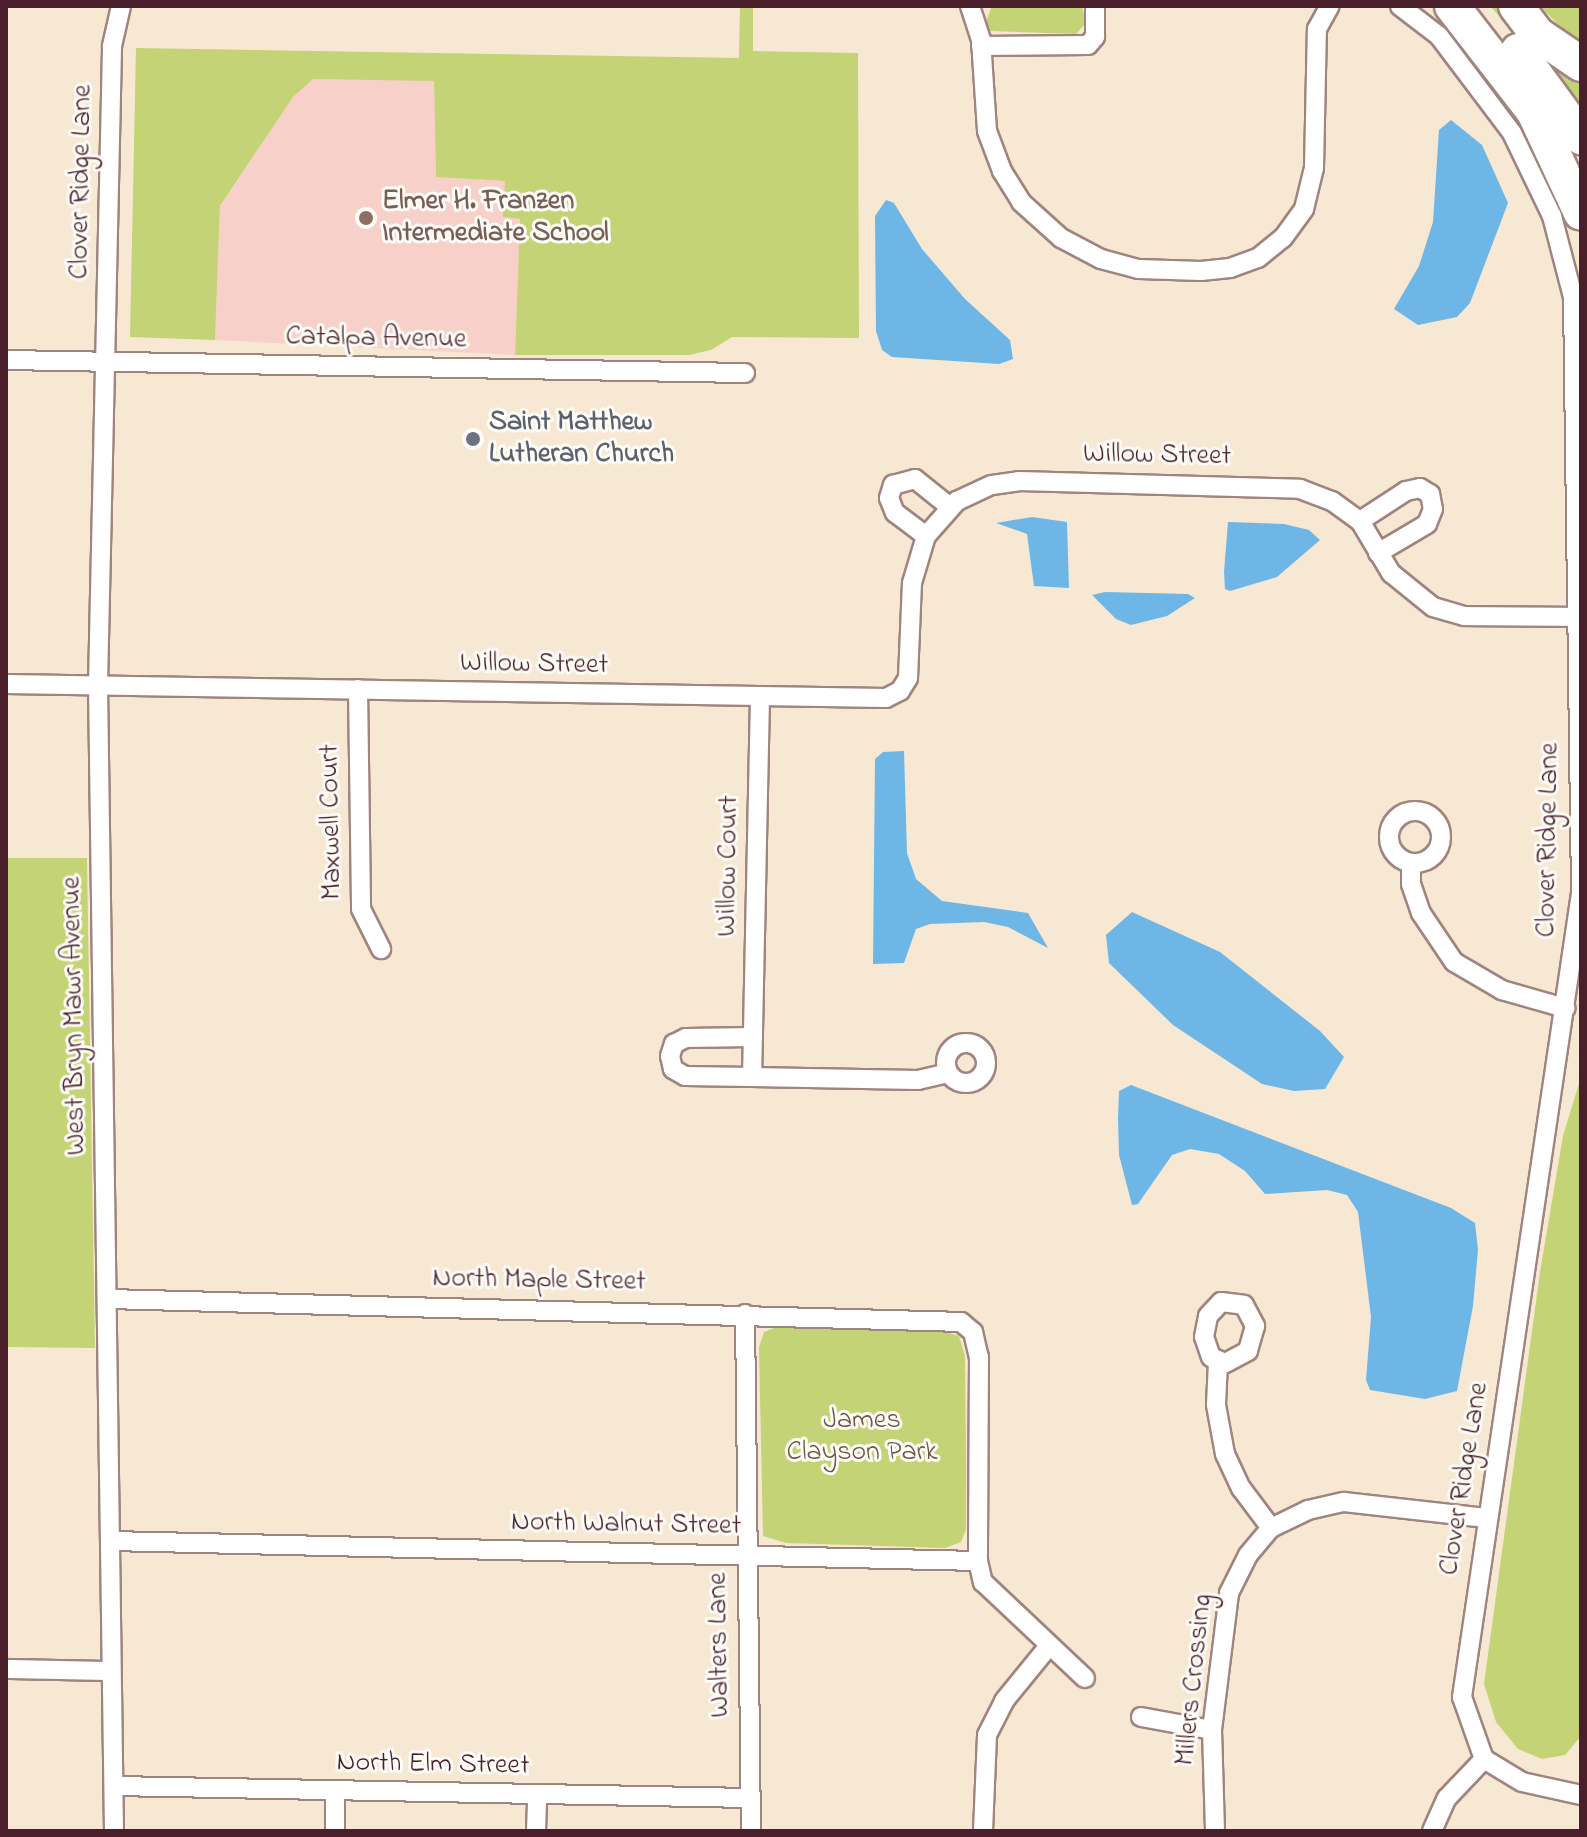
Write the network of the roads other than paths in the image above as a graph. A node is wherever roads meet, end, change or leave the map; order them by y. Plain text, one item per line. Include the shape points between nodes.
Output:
1 (121, 6) edge
2 (970, 6) edge
3 (1095, 6) edge
4 (1330, 6) edge
5 (1400, 6) edge
6 (1452, 6) edge
7 (1478, 6) edge
8 (1516, 6) edge
9 (981, 46) junction
10 (1581, 64) edge
11 (1581, 137) edge
12 (1581, 213) edge
13 (6, 360) edge
14 (105, 361) junction
15 (745, 373) dead end
16 (950, 507) junction
17 (1360, 521) junction
18 (926, 536) junction
19 (1378, 553) junction
20 (1579, 617) edge
21 (6, 684) edge
22 (98, 685) junction
23 (358, 689) junction
24 (760, 697) junction
25 (1411, 864) dead end
26 (381, 949) dead end
27 (1565, 1008) junction
28 (753, 1037) junction
29 (948, 1073) dead end
30 (752, 1077) junction
31 (108, 1299) junction
32 (745, 1314) junction
33 (1218, 1362) dead end
34 (1486, 1518) junction
35 (1271, 1528) junction
36 (110, 1541) junction
37 (747, 1555) junction
38 (978, 1561) junction
39 (1048, 1647) junction
40 (6, 1669) edge
41 (110, 1671) junction
42 (1085, 1678) dead end
43 (1141, 1717) dead end
44 (1212, 1730) junction
45 (1484, 1759) junction
46 (114, 1786) junction
47 (335, 1791) junction
48 (537, 1795) junction
49 (1581, 1795) edge
50 (751, 1798) junction
51 (114, 1831) edge
52 (335, 1831) edge
53 (536, 1831) edge
54 (751, 1831) edge
55 (983, 1831) edge
56 (1215, 1831) edge
57 (1432, 1831) edge

1 - 14 street, Clover Ridge Lane via 112,46
2 - 9 street
3 - 9 street via 1095,37 1088,45
4 - 9 street via 1317,29 1315,150 1307,201 1291,229 1267,252 1224,270 1120,265 1077,248 1041,223 1014,193 992,148 982,105
5 - 20 street, Clover Ridge Lane via 1423,19 1484,90 1538,180 1564,253 1573,297
6 - 12 highway via 1534,112
7 - 11 highway via 1513,44
8 - 10 highway via 1537,34
13 - 14 street, Catalpa Avenue
14 - 15 street, Catalpa Avenue
14 - 22 street, West Bryn Mawr Avenue
16 - 17 street, Willow Street via 992,485 1019,481 1275,486 1315,493
16 - 18 street, Willow Street
16 - 18 street via 915,479 893,485 889,498 895,513
17 - 19 street, Willow Street
17 - 19 street via 1406,491 1420,488 1430,494 1433,509 1427,524
18 - 24 street, Willow Street via 914,569 909,672 900,691 880,699
19 - 20 street, Willow Street via 1404,587 1446,613
20 - 27 street, Clover Ridge Lane via 1581,893
21 - 22 street, Willow Street
22 - 23 street, Willow Street
22 - 31 street, West Bryn Mawr Avenue
23 - 24 street, Willow Street
23 - 26 street, Maxwell Court via 361,904 364,921
24 - 28 street, Willow Court
25 - 27 street via 1421,913 1454,962 1502,990
27 - 34 street, Clover Ridge Lane
28 - 30 street, Willow Court
28 - 30 street via 682,1040 670,1059 673,1069 685,1076
29 - 30 street via 918,1080
31 - 32 street, North Maple Street
31 - 36 street, West Bryn Mawr Avenue
32 - 37 street, Walters Lane
32 - 38 street, North Maple Street via 931,1318 968,1326 979,1357
33 - 35 street via 1216,1405 1225,1454 1241,1488
34 - 35 street, Millers Crossing via 1344,1502 1316,1507
34 - 45 street, Clover Ridge Lane via 1462,1697
35 - 44 street, Millers Crossing via 1248,1555 1229,1593
36 - 37 street, North Walnut Street
36 - 41 street, West Bryn Mawr Avenue
37 - 38 street, North Walnut Street
37 - 50 street, Walters Lane
38 - 39 street via 987,1588
39 - 42 street
39 - 55 street via 1004,1701 987,1735
40 - 41 street
41 - 46 street, West Bryn Mawr Avenue
43 - 44 street
44 - 56 street, Millers Crossing
45 - 49 street via 1522,1782
45 - 57 street via 1447,1798
46 - 47 street, North Elm Street
46 - 51 street, West Bryn Mawr Avenue
47 - 48 street, North Elm Street
47 - 52 street
48 - 50 street, North Elm Street
48 - 53 street
50 - 54 street, Walters Lane

